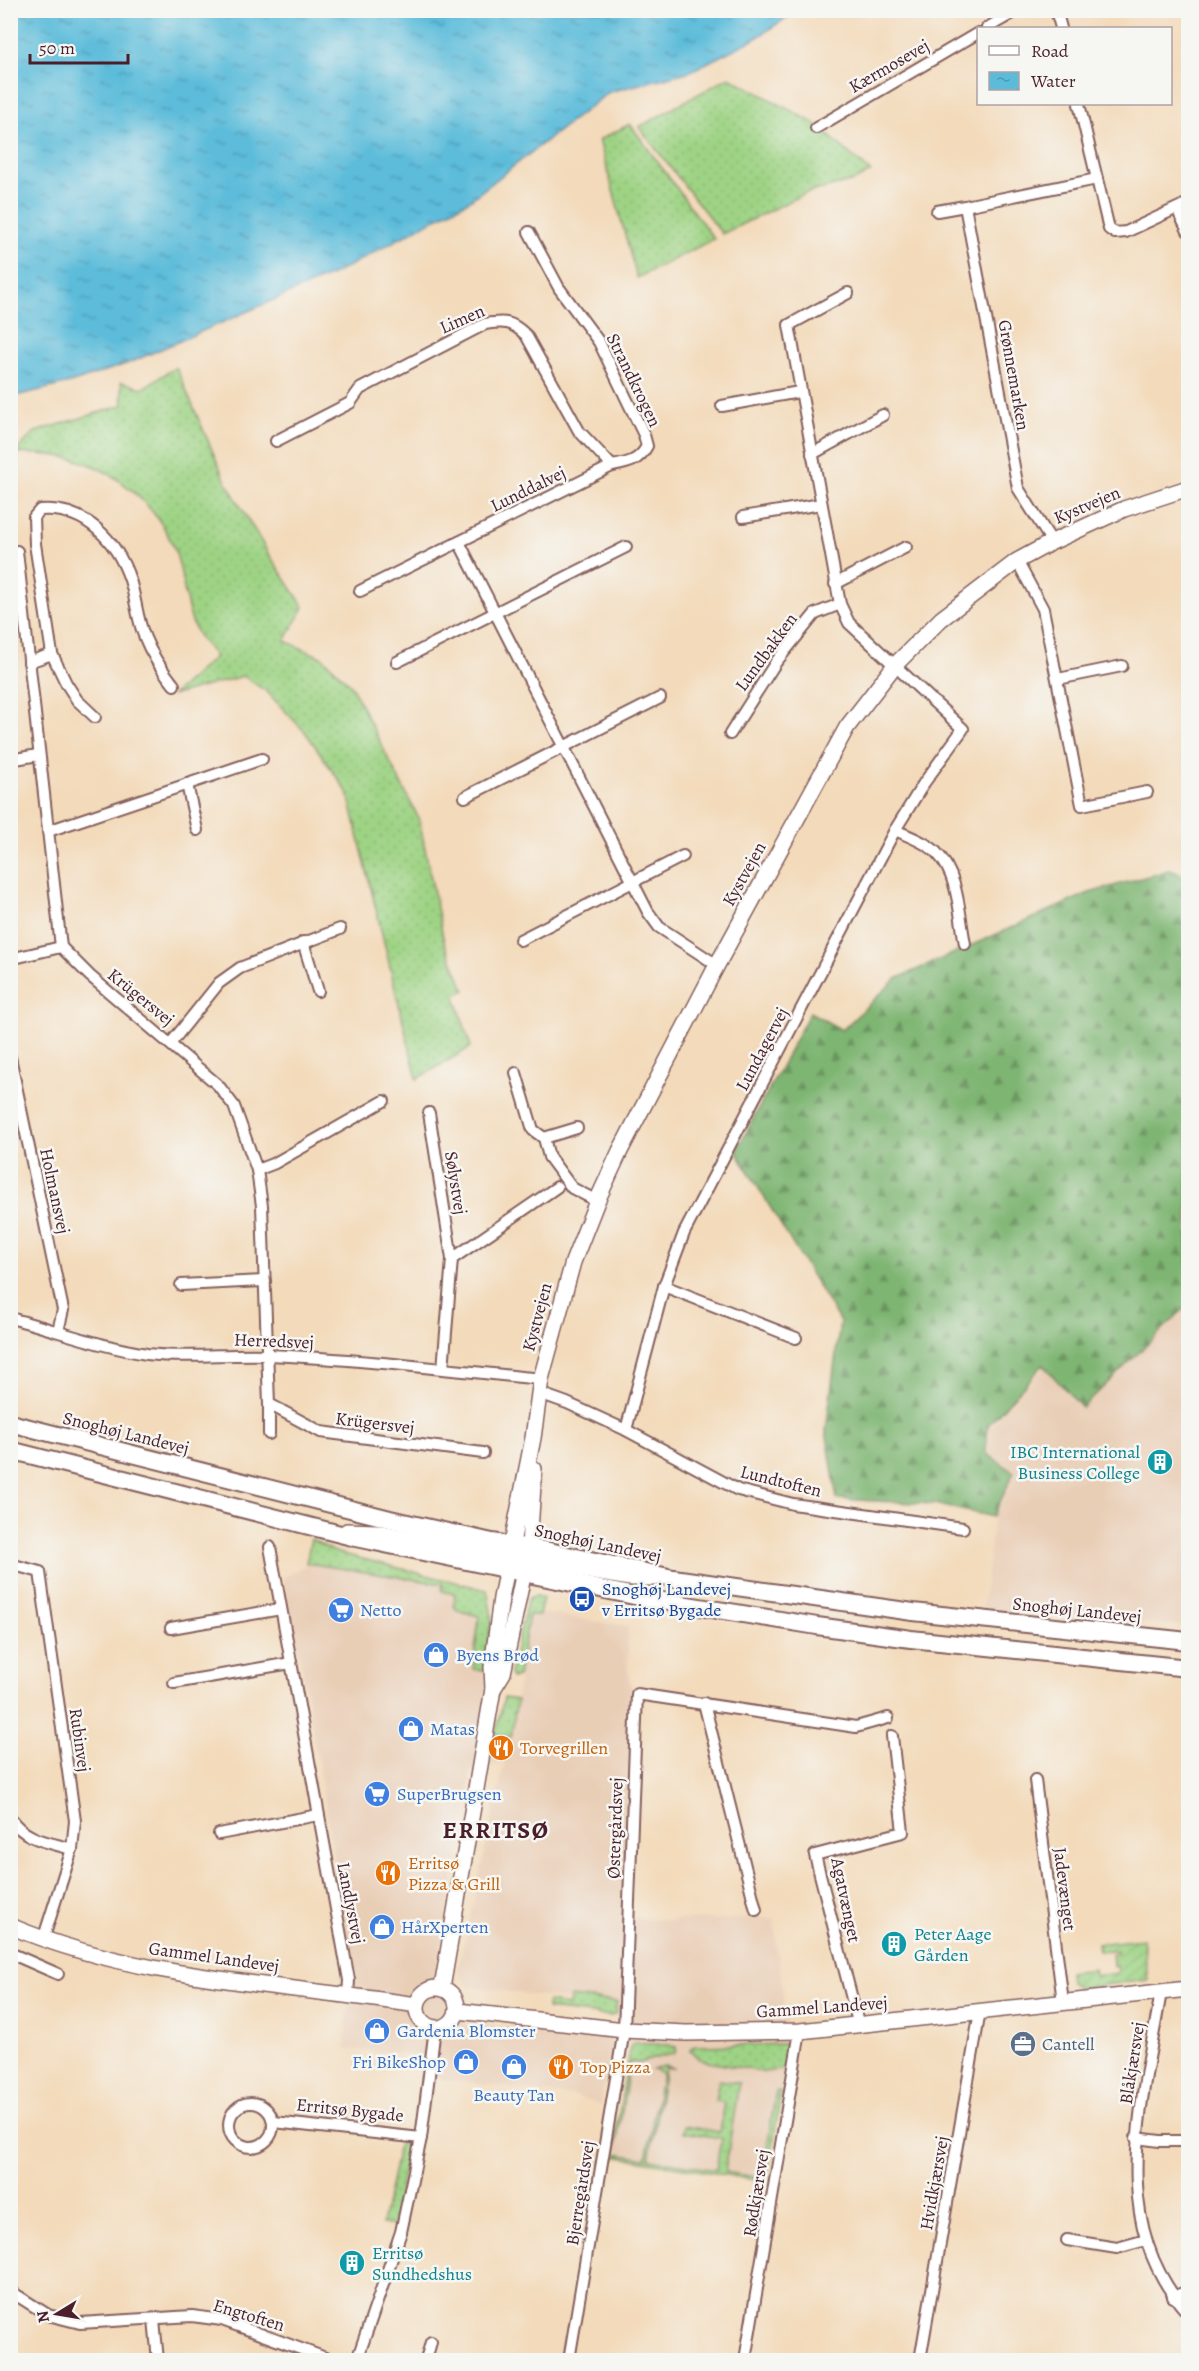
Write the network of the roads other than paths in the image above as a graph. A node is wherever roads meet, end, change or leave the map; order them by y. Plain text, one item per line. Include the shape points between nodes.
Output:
1 (1018, 10) edge
2 (1056, 10) edge
3 (989, 27) edge
4 (1061, 27) edge
5 (977, 34) edge
6 (1079, 105) edge
7 (816, 128) dead end
8 (1097, 179) junction
9 (1188, 203) edge
10 (965, 206) junction
11 (1177, 209) junction
12 (937, 211) dead end
13 (1188, 231) edge
14 (529, 232) dead end
15 (848, 292) dead end
16 (800, 392) junction
17 (722, 406) dead end
18 (883, 415) dead end
19 (276, 441) dead end
20 (812, 454) junction
21 (612, 466) junction
22 (1188, 488) edge
23 (821, 504) junction
24 (743, 517) dead end
25 (459, 542) junction
26 (1052, 542) junction
27 (626, 547) dead end
28 (906, 547) dead end
29 (14, 552) edge
30 (1017, 561) junction
31 (836, 584) junction
32 (360, 591) dead end
33 (840, 604) junction
34 (494, 613) junction
35 (52, 654) junction
36 (397, 662) dead end
37 (29, 663) junction
38 (895, 665) junction
39 (1122, 666) dead end
40 (1058, 679) junction
41 (174, 685) dead end
42 (660, 698) dead end
43 (95, 717) dead end
44 (730, 734) dead end
45 (563, 747) junction
46 (38, 755) junction
47 (262, 759) dead end
48 (10, 760) edge
49 (187, 784) junction
50 (1147, 792) dead end
51 (465, 797) dead end
52 (197, 830) dead end
53 (895, 830) junction
54 (48, 831) junction
55 (683, 856) dead end
56 (632, 882) junction
57 (340, 929) dead end
58 (520, 940) dead end
59 (303, 942) junction
60 (965, 944) dead end
61 (61, 947) junction
62 (10, 959) edge
63 (717, 965) junction
64 (318, 991) dead end
65 (171, 1042) junction
66 (10, 1057) edge
67 (516, 1073) dead end
68 (384, 1101) dead end
69 (429, 1113) dead end
70 (577, 1128) dead end
71 (544, 1138) junction
72 (257, 1170) junction
73 (557, 1187) dead end
74 (597, 1201) junction
75 (452, 1258) junction
76 (265, 1281) junction
77 (181, 1285) dead end
78 (664, 1286) junction
79 (10, 1318) edge
80 (58, 1331) junction
81 (795, 1338) dead end
82 (267, 1355) junction
83 (443, 1369) junction
84 (540, 1386) junction
85 (269, 1404) junction
86 (10, 1423) edge
87 (626, 1430) junction
88 (269, 1434) dead end
89 (10, 1449) edge
90 (483, 1453) dead end
91 (963, 1528) dead end
92 (270, 1547) dead end
93 (518, 1559) junction
94 (10, 1564) edge
95 (281, 1608) junction
96 (171, 1628) dead end
97 (1188, 1641) edge
98 (291, 1663) junction
99 (1188, 1668) edge
100 (174, 1683) dead end
101 (704, 1703) junction
102 (888, 1718) dead end
103 (891, 1736) dead end
104 (1035, 1780) dead end
105 (318, 1815) junction
106 (10, 1818) edge
107 (219, 1834) dead end
108 (72, 1849) junction
109 (756, 1910) dead end
110 (10, 1926) edge
111 (43, 1940) junction
112 (10, 1953) edge
113 (58, 1974) dead end
114 (442, 1988) junction
115 (1188, 1989) edge
116 (1161, 1992) junction
117 (348, 1996) junction
118 (1063, 2002) junction
119 (417, 2005) junction
120 (458, 2011) junction
121 (980, 2011) junction
122 (859, 2026) junction
123 (435, 2028) junction
124 (624, 2030) junction
125 (800, 2031) junction
126 (274, 2122) junction
127 (421, 2138) junction
128 (1136, 2138) junction
129 (1188, 2141) edge
130 (1067, 2240) dead end
131 (1146, 2240) junction
132 (1188, 2291) edge
133 (10, 2292) edge
134 (1173, 2297) junction
135 (1188, 2313) edge
136 (154, 2320) junction
137 (431, 2342) dead end
138 (158, 2361) edge
139 (331, 2361) edge
140 (357, 2361) edge
141 (426, 2361) edge
142 (569, 2361) edge
143 (745, 2361) edge
144 (920, 2361) edge

1 - 3 street
2 - 4 street
5 - 7 street, Kærmosevej
6 - 8 street
8 - 10 street
8 - 11 street via 1109,229 1115,232 1126,232
9 - 11 street
10 - 12 street
10 - 26 street, Grønnemarken via 1018,488
11 - 13 street
14 - 21 street, Strandkrogen via 559,288 599,342 644,435 646,446 642,455 631,463
15 - 16 street via 789,326
16 - 17 street
16 - 20 street
18 - 20 street
19 - 21 street, Limen via 350,403 360,389 485,324 500,321 515,324 526,335 579,431
20 - 23 street
21 - 25 street, Lunddalvej
22 - 26 street, Kystvejen via 1124,509
23 - 24 street
23 - 31 street
25 - 32 street, Lunddalvej
25 - 34 street
26 - 30 street, Kystvejen
27 - 34 street
28 - 31 street
29 - 37 street
30 - 38 street, Kystvejen via 941,619
30 - 40 street via 1043,609
31 - 33 street
33 - 38 street via 849,623
33 - 44 street, Lundbakken via 815,614 776,662
34 - 36 street
34 - 45 street
35 - 37 street
35 - 41 street via 34,517 40,510 51,509 84,519 111,541 130,581 144,637 155,661
35 - 43 street via 77,700
37 - 46 street
38 - 53 street, Lundagervej via 963,729
38 - 63 street, Kystvejen via 846,727
39 - 40 street
40 - 50 street via 1082,805
42 - 45 street
45 - 51 street
45 - 56 street
46 - 48 street
46 - 54 street
47 - 49 street
49 - 52 street
49 - 54 street
53 - 60 street via 935,850 944,862 952,877
53 - 78 street, Lundagervej via 684,1233
54 - 61 street
55 - 56 street
56 - 58 street
56 - 63 street via 659,927
57 - 59 street
59 - 64 street
59 - 65 street via 240,968 219,983
61 - 62 street
61 - 65 street, Krügersvej
63 - 74 street, Kystvejen
65 - 72 street, Krügersvej via 218,1084 234,1106
66 - 80 street, Holmansvej via 63,1310
67 - 71 street via 533,1130
68 - 72 street
69 - 75 street, Sølystvej
70 - 71 street
71 - 74 street via 549,1157 572,1188
72 - 76 street, Krügersvej
73 - 75 street, Sølystvej
74 - 84 street, Kystvejen via 573,1262
75 - 83 street, Sølystvej
76 - 77 street
76 - 82 street, Krügersvej
78 - 81 street
78 - 87 street, Lundagervej
79 - 80 street, Herredsvej
80 - 82 street, Herredsvej via 147,1354 188,1358
82 - 83 street, Herredsvej
82 - 85 street, Krügersvej
83 - 84 street, Herredsvej
84 - 87 street, Lundtoften
84 - 93 street, Kystvejen
85 - 88 street, Krügersvej
85 - 90 street, Krügersvej via 321,1432
86 - 93 main road, Snoghøj Landevej via 492,1542
87 - 91 street, Lundtoften via 738,1491 793,1504
89 - 93 main road, Snoghøj Landevej via 329,1531
92 - 95 street, Landlystvej
93 - 97 main road, Snoghøj Landevej via 913,1612
93 - 99 main road, Snoghøj Landevej via 644,1598 923,1640
93 - 114 street via 492,1667 493,1689
94 - 108 street, Rubinvej via 40,1572 75,1821
95 - 96 street
95 - 98 street, Landlystvej
98 - 100 street
98 - 105 street, Landlystvej
101 - 102 street, Østergårdsvej via 856,1726
101 - 109 street
101 - 124 street, Østergårdsvej via 637,1694
103 - 122 street, Agatvænget via 903,1832 815,1855
104 - 118 street, Jadevænget
105 - 107 street
105 - 117 street, Landlystvej via 349,1980
106 - 108 street via 27,1836
108 - 111 street, Rubinvej
110 - 111 street, Gammel Landevej
111 - 117 street, Gammel Landevej via 147,1968
112 - 113 street
114 - 119 street via 425,1991
114 - 120 street via 454,1996
115 - 116 street, Gammel Landevej
116 - 118 street, Gammel Landevej
116 - 128 street, Blåkjærsvej
117 - 119 street, Gammel Landevej
118 - 121 street, Gammel Landevej
119 - 123 street via 419,2018
120 - 123 street via 450,2024
120 - 124 street, Gammel Landevej
121 - 122 street, Gammel Landevej
121 - 144 street, Hvidkjærsvej
122 - 125 street, Gammel Landevej
123 - 127 street, Erritsø Bygade
124 - 125 street, Gammel Landevej
124 - 142 street, Bjerregårdsvej
125 - 143 street, Rødkjærsvej
126 - 126 street, Erritsø Bygade via 269,2111 257,2103 244,2104 234,2111 229,2123 231,2135 239,2145 252,2148 264,2144 272,2134
126 - 127 street, Erritsø Bygade
127 - 140 street, Erritsø Bygade via 395,2256
128 - 129 street
128 - 131 street, Blåkjærsvej via 1135,2175
130 - 131 street via 1117,2248
131 - 134 street, Blåkjærsvej
132 - 134 street
133 - 136 street, Engtoften via 48,2315 80,2323
134 - 135 street, Blåkjærsvej
136 - 138 street
136 - 139 street, Engtoften via 192,2316 222,2320
137 - 141 street

